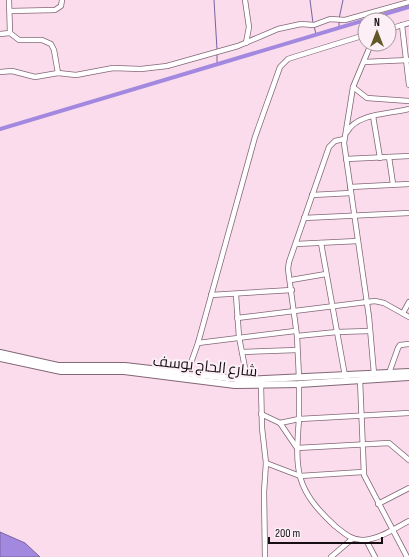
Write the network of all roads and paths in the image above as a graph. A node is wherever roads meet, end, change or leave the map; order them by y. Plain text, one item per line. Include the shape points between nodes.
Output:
1 (9, 0) edge
2 (62, 0) edge
3 (245, 0) edge
4 (409, 2) edge
5 (10, 11) junction
6 (409, 23) edge
7 (402, 25) junction
8 (397, 27) edge
9 (10, 33) junction
10 (0, 34) edge
11 (357, 37) edge
12 (246, 42) junction
13 (368, 52) edge
14 (408, 60) edge
15 (364, 62) junction
16 (0, 72) edge
17 (58, 73) junction
18 (409, 85) edge
19 (354, 87) junction
20 (409, 101) edge
21 (409, 109) edge
22 (373, 116) junction
23 (344, 138) junction
24 (409, 156) edge
25 (389, 157) junction
26 (380, 158) junction
27 (346, 159) junction
28 (393, 184) junction
29 (409, 184) edge
30 (350, 187) junction
31 (351, 193) junction
32 (312, 195) junction
33 (409, 212) edge
34 (354, 216) junction
35 (304, 218) junction
36 (358, 241) junction
37 (321, 243) junction
38 (296, 244) junction
39 (326, 274) junction
40 (291, 280) junction
41 (292, 290) junction
42 (211, 295) junction
43 (236, 295) junction
44 (409, 302) edge
45 (367, 303) junction
46 (332, 307) junction
47 (294, 311) junction
48 (403, 313) junction
49 (409, 317) edge
50 (237, 318) junction
51 (295, 331) junction
52 (370, 331) junction
53 (337, 332) junction
54 (297, 336) junction
55 (239, 337) junction
56 (198, 343) junction
57 (409, 344) edge
58 (297, 350) junction
59 (242, 352) junction
60 (0, 353) edge
61 (0, 358) edge
62 (409, 372) edge
63 (388, 373) junction
64 (187, 374) junction
65 (374, 374) junction
66 (345, 376) junction
67 (409, 377) edge
68 (245, 380) junction
69 (360, 380) junction
70 (299, 381) junction
71 (261, 385) junction
72 (409, 413) edge
73 (261, 414) junction
74 (362, 416) junction
75 (299, 419) junction
76 (280, 423) junction
77 (362, 444) junction
78 (297, 448) junction
79 (409, 460) edge
80 (266, 463) junction
81 (363, 472) junction
82 (300, 476) junction
83 (409, 488) edge
84 (378, 504) junction
85 (409, 521) edge
86 (392, 530) junction
87 (352, 539) junction
88 (366, 540) junction
89 (407, 554) edge
90 (265, 557) edge
91 (331, 557) edge
92 (374, 557) edge

1 - 5 street
2 - 5 street via 61,6 55,10
3 - 12 street via 249,27
4 - 12 street via 345,20 333,18 314,25 305,23 278,29
5 - 9 street
6 - 7 street
7 - 8 street
7 - 14 street
9 - 10 street
9 - 17 street via 19,40 42,40 51,44
11 - 42 street via 288,59 280,67 255,137
12 - 17 street via 157,68 108,68 76,75
13 - 15 street
14 - 15 street
14 - 18 street
15 - 19 street
16 - 17 street via 35,77
19 - 20 street via 367,98
19 - 23 street
21 - 22 street
22 - 23 street via 356,121
22 - 26 street
23 - 27 street
23 - 32 street via 334,141 329,146
24 - 25 street
25 - 26 street
25 - 28 street
26 - 27 street
27 - 30 street
28 - 29 street
28 - 30 street
30 - 31 street
31 - 32 street
31 - 34 street
32 - 35 street
33 - 34 street
34 - 35 street
34 - 36 street
35 - 38 street
36 - 37 street
36 - 45 street
37 - 38 street
37 - 39 street
38 - 40 street via 288,269
39 - 40 street
39 - 46 street
40 - 41 street
41 - 43 street
41 - 47 street
42 - 43 street
42 - 56 street
43 - 50 street
44 - 48 street
45 - 46 street
45 - 48 street via 379,302
45 - 52 street
46 - 47 street
46 - 53 street
47 - 50 street
47 - 51 street
48 - 49 street
50 - 55 street
51 - 54 street
51 - 55 street
52 - 53 street
52 - 65 street
53 - 54 street
53 - 66 street
54 - 58 street
55 - 56 street
55 - 59 street
56 - 64 street
57 - 63 street via 400,345
58 - 59 street
58 - 70 street
59 - 68 street
60 - 64 main road, شارع الحاج يوسف via 58,366 125,366
61 - 71 main road, شارع الحاج يوسف via 61,371 114,371 228,384
62 - 63 main road, شارع الحاج يوسف
63 - 65 main road, شارع الحاج يوسف
64 - 68 main road, شارع الحاج يوسف
65 - 66 main road, شارع الحاج يوسف
66 - 70 main road, شارع الحاج يوسف
67 - 69 main road, شارع الحاج يوسف
68 - 70 main road, شارع الحاج يوسف
69 - 70 main road, شارع الحاج يوسف
69 - 74 street
70 - 71 main road, شارع الحاج يوسف
70 - 75 street
71 - 73 street
72 - 74 street
73 - 76 street
73 - 80 street
74 - 75 street
74 - 77 street
75 - 76 street
75 - 78 street
76 - 78 street
77 - 78 street
77 - 79 street via 389,443
77 - 81 street
78 - 82 street
80 - 82 street
80 - 90 street
81 - 82 street
81 - 84 street
82 - 87 street via 303,489 310,500
83 - 84 street
84 - 86 street
85 - 86 street
86 - 88 street
86 - 89 street
87 - 88 street
87 - 91 street
88 - 92 street

